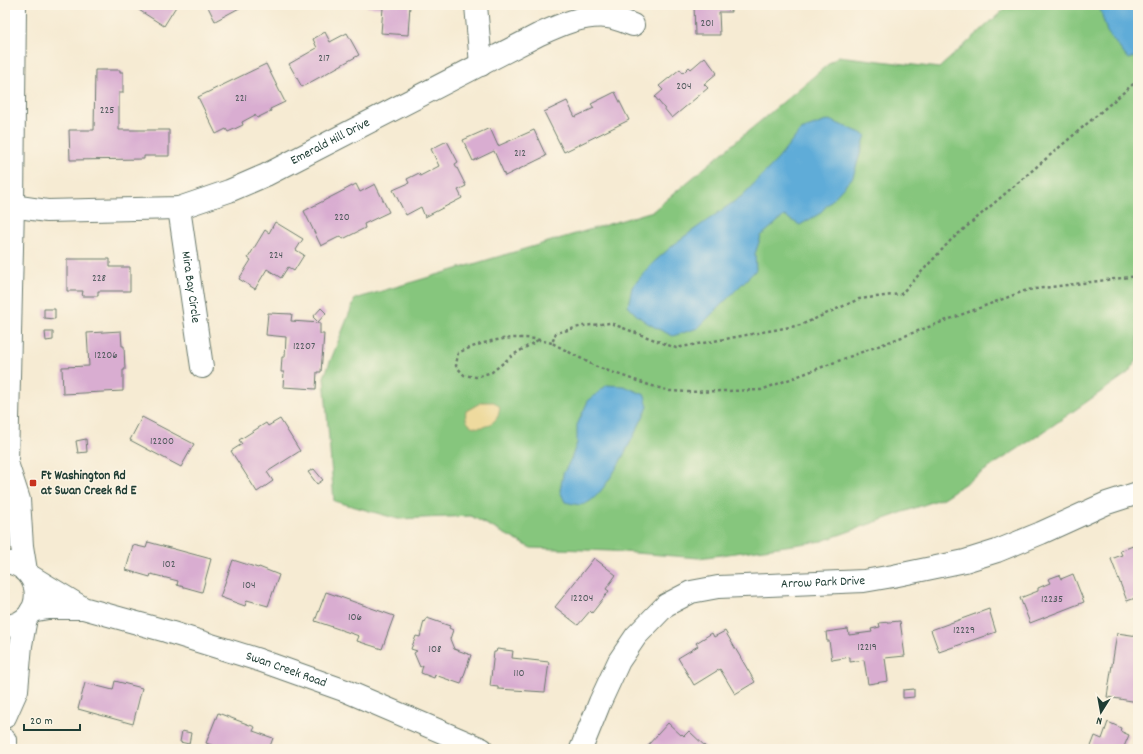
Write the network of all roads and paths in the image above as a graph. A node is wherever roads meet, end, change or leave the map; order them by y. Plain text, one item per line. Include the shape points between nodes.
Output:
1 (15, 5) edge
2 (476, 5) edge
3 (633, 24) dead end
4 (481, 65) junction
5 (1138, 80) edge
6 (9, 205) edge
7 (179, 208) junction
8 (1138, 276) edge
9 (538, 340) junction
10 (552, 342) junction
11 (202, 367) dead end
12 (6, 466) edge
13 (1138, 493) edge
14 (5, 562) edge
15 (29, 574) junction
16 (83, 608) junction
17 (29, 614) junction
18 (5, 626) edge
19 (5, 717) edge
20 (5, 740) edge
21 (5, 749) edge
22 (482, 749) edge
23 (581, 749) edge

1 - 6 street
2 - 4 street
3 - 4 street, Emerald Hill Drive via 608,17 568,22
4 - 7 street, Emerald Hill Drive via 266,174 229,191
5 - 10 path via 951,240 901,294 859,299 801,325 676,348 610,323 556,333
6 - 7 street, Emerald Hill Drive via 47,211
6 - 12 street
7 - 11 street, Mira Bay Circle
8 - 10 path via 1026,290 761,390 670,391 597,367
9 - 9 path via 498,339 473,346 458,353 456,366 464,375 476,377 492,372
9 - 10 path
12 - 15 street via 18,500 22,546
13 - 23 street, Arrow Park Drive via 1107,503 997,551 958,562 864,581 726,587 691,592 666,605 636,636 619,661
14 - 15 street, Swan Creek Road via 19,565
15 - 16 street, Swan Creek Road
15 - 17 street via 36,594 35,603
16 - 17 street, Swan Creek Road via 48,608
16 - 22 street, Swan Creek Road via 259,660 346,692
17 - 18 street, Swan Creek Road via 19,623
17 - 19 street via 21,645 17,690
20 - 21 street

